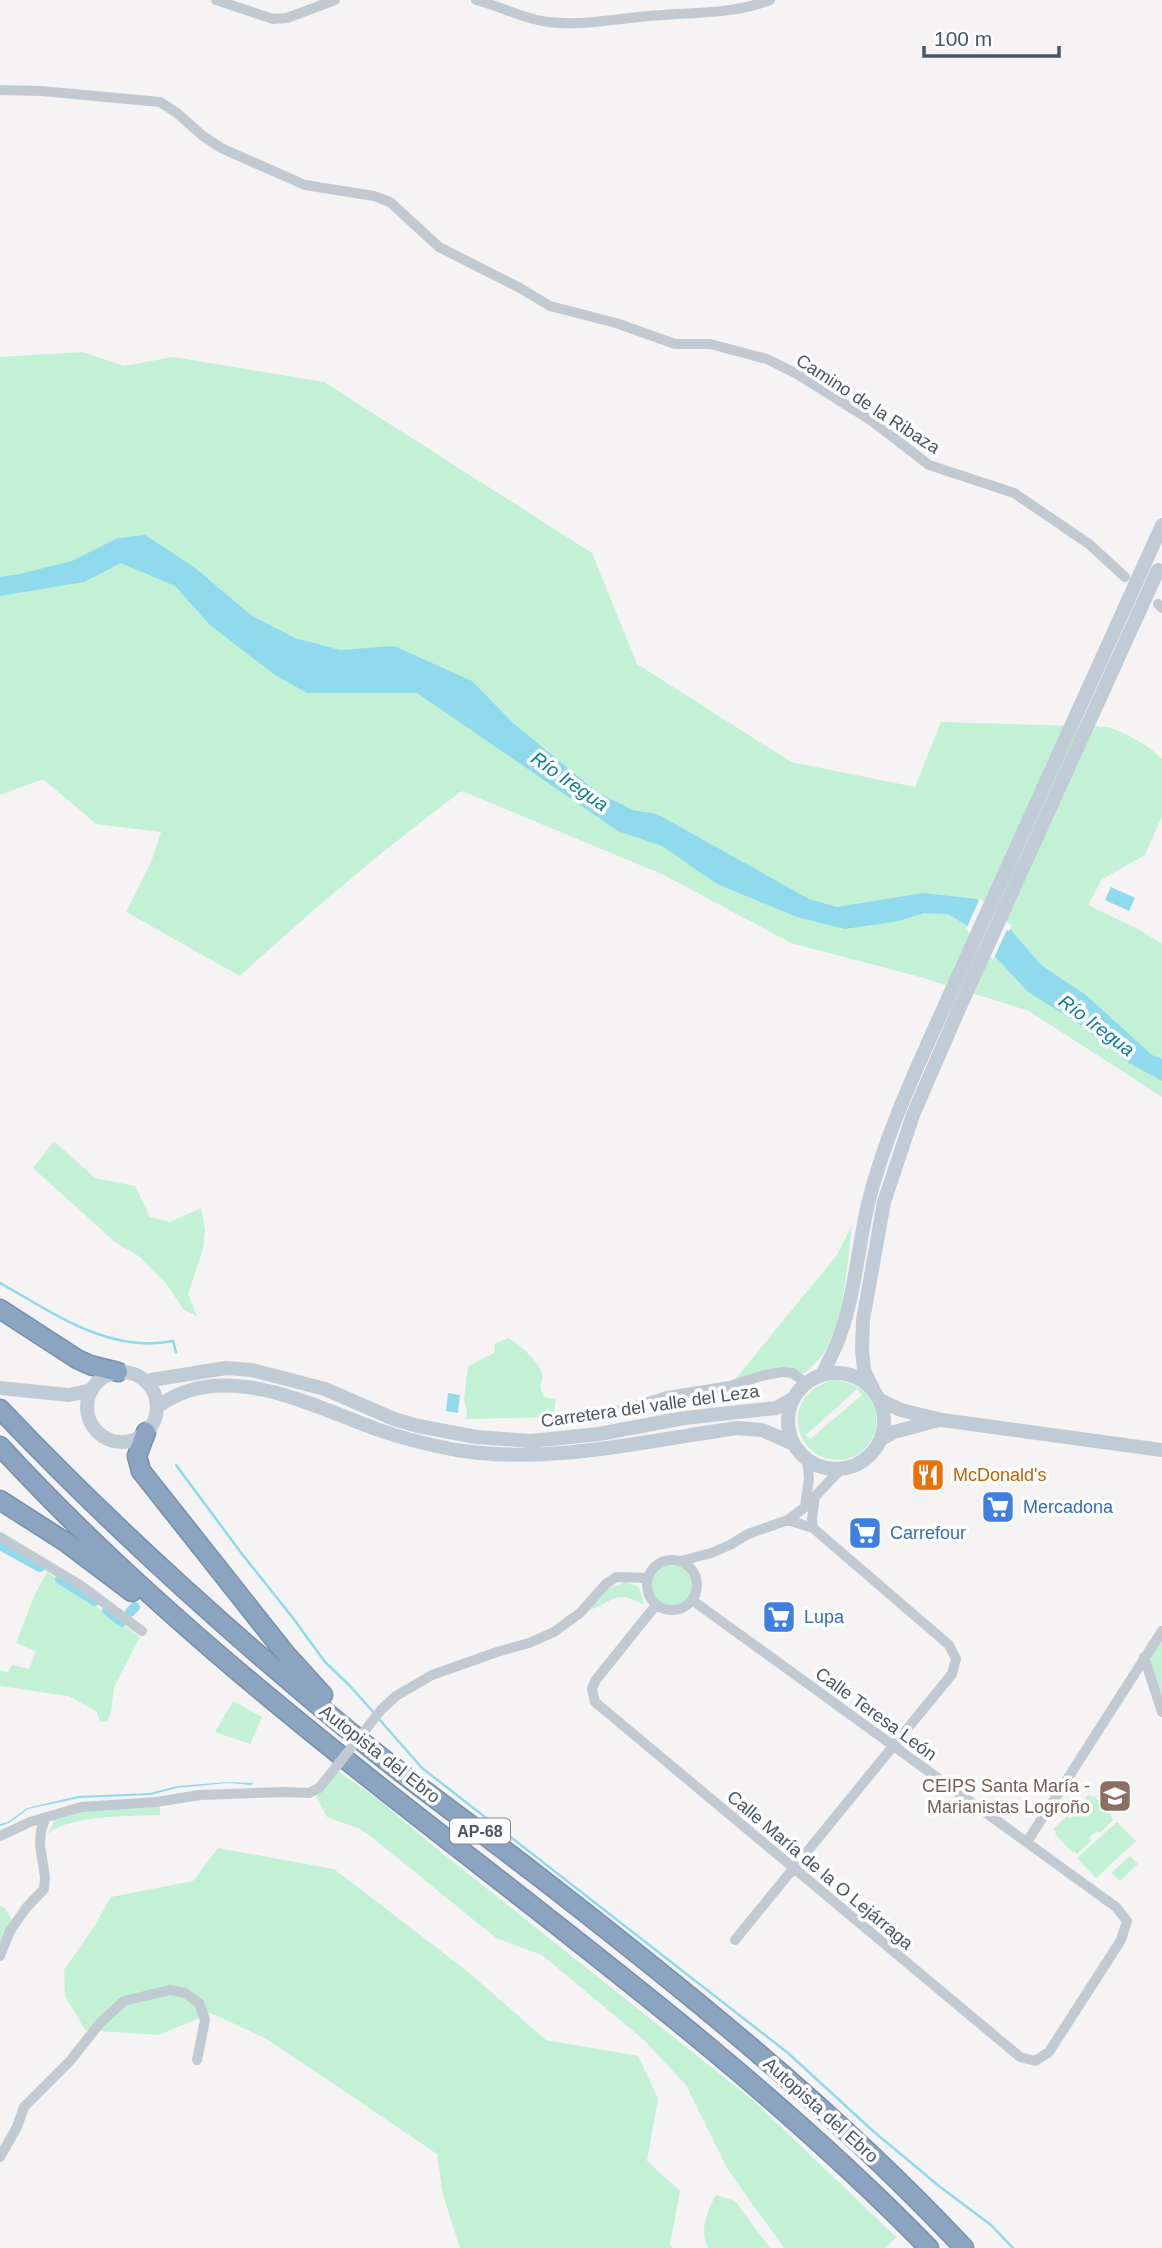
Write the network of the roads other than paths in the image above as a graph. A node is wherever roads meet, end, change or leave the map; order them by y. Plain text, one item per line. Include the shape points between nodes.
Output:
1 (216, 0) edge
2 (335, 0) edge
3 (476, 0) edge
4 (770, 0) edge
5 (0, 90) edge
6 (1162, 525) edge
7 (1155, 565) edge
8 (1125, 578) dead end
9 (951, 1008) junction
10 (0, 1309) edge
11 (118, 1372) junction
12 (822, 1374) junction
13 (145, 1381) junction
14 (805, 1383) junction
15 (0, 1388) edge
16 (92, 1390) junction
17 (877, 1394) junction
18 (69, 1395) junction
19 (792, 1399) junction
20 (87, 1406) junction
21 (157, 1407) junction
22 (0, 1409) edge
23 (588, 1418) dead end
24 (942, 1420) junction
25 (146, 1432) junction
26 (881, 1439) junction
27 (793, 1444) junction
28 (0, 1446) edge
29 (1162, 1450) edge
30 (807, 1460) junction
31 (841, 1469) junction
32 (815, 1496) junction
33 (0, 1500) edge
34 (805, 1507) junction
35 (788, 1520) junction
36 (813, 1528) junction
37 (0, 1537) edge
38 (698, 1557) junction
39 (681, 1561) junction
40 (695, 1575) junction
41 (647, 1578) junction
42 (692, 1600) junction
43 (656, 1605) junction
44 (142, 1631) dead end
45 (1162, 1631) edge
46 (1144, 1657) junction
47 (1162, 1712) edge
48 (895, 1746) junction
49 (46, 1817) junction
50 (428, 1823) junction
51 (0, 1836) edge
52 (1027, 1842) junction
53 (793, 1868) junction
54 (535, 1874) junction
55 (735, 1940) dead end
56 (0, 1956) edge
57 (197, 2060) dead end
58 (1035, 2061) joint
59 (0, 2157) edge
60 (929, 2248) edge
61 (964, 2248) edge

1 - 2 street via 273,19
3 - 4 street via 531,19 574,24 725,12
5 - 8 street, Camino de la Ribaza via 160,102 221,148 305,185 390,202 439,247 550,306 675,344 710,344 767,359 872,421 929,465 1014,494 1089,544
6 - 7 main road
7 - 9 main road, bridge
9 - 12 main road via 887,1141 847,1311
9 - 17 main road via 884,1202 863,1320 864,1370
10 - 11 highway via 78,1359
11 - 13 main road
11 - 16 main road via 100,1379
12 - 14 main road
12 - 17 main road via 855,1376
13 - 19 main road, Carretera del valle del Leza via 226,1368 252,1370 325,1390 418,1426 531,1441 776,1408
13 - 21 main road via 155,1394
14 - 19 main road
14 - 23 street via 793,1373 782,1372
15 - 18 main road
16 - 18 main road
16 - 20 main road
17 - 24 main road via 901,1410
17 - 26 main road via 885,1423
18 - 20 main road
19 - 27 main road via 788,1417
20 - 25 main road via 92,1424 107,1438 127,1441
21 - 25 main road
21 - 27 main road, Carretera del valle del Leza via 190,1390 253,1387 422,1443 522,1456 737,1428 762,1430
22 - 54 highway, Autopista del Ebro / AP-68 via 99,1510 221,1622 361,1741
24 - 26 main road
24 - 29 main road
25 - 54 highway via 137,1455 141,1471 308,1681 362,1732
26 - 31 main road via 867,1458
27 - 30 main road
28 - 50 highway, Autopista del Ebro / AP-68 via 76,1525 199,1639
30 - 31 main road
30 - 34 street
31 - 32 street
32 - 34 street
32 - 36 street
33 - 50 highway via 109,1573 250,1690
34 - 35 street
35 - 36 street
35 - 38 street
36 - 48 street via 949,1645 956,1659 953,1674
37 - 44 street via 80,1585
38 - 39 street
38 - 40 street
39 - 40 street
39 - 41 street via 658,1564
40 - 42 street
41 - 43 street
41 - 49 street, bridge via 616,1577 554,1632 432,1675 396,1696 319,1788 309,1793 201,1795 81,1807
42 - 43 street via 679,1609
42 - 48 street, Calle Teresa León
43 - 53 street, Calle María de la O Lejárraga via 595,1681 592,1695 600,1708
45 - 46 street
46 - 47 street
46 - 52 street
48 - 52 street, Calle Teresa León
48 - 53 street
49 - 51 street
49 - 56 street via 40,1846 44,1889 10,1931
50 - 60 highway, Autopista del Ebro / AP-68 via 765,2093
52 - 58 street, Calle Teresa León via 1116,1907 1127,1921 1123,1936 1049,2052
53 - 55 street
53 - 58 street, Calle María de la O Lejárraga via 1020,2057
54 - 61 highway, Autopista del Ebro / AP-68 via 788,2079
57 - 59 street via 205,2021 200,2003 170,1990 124,2001 24,2107

